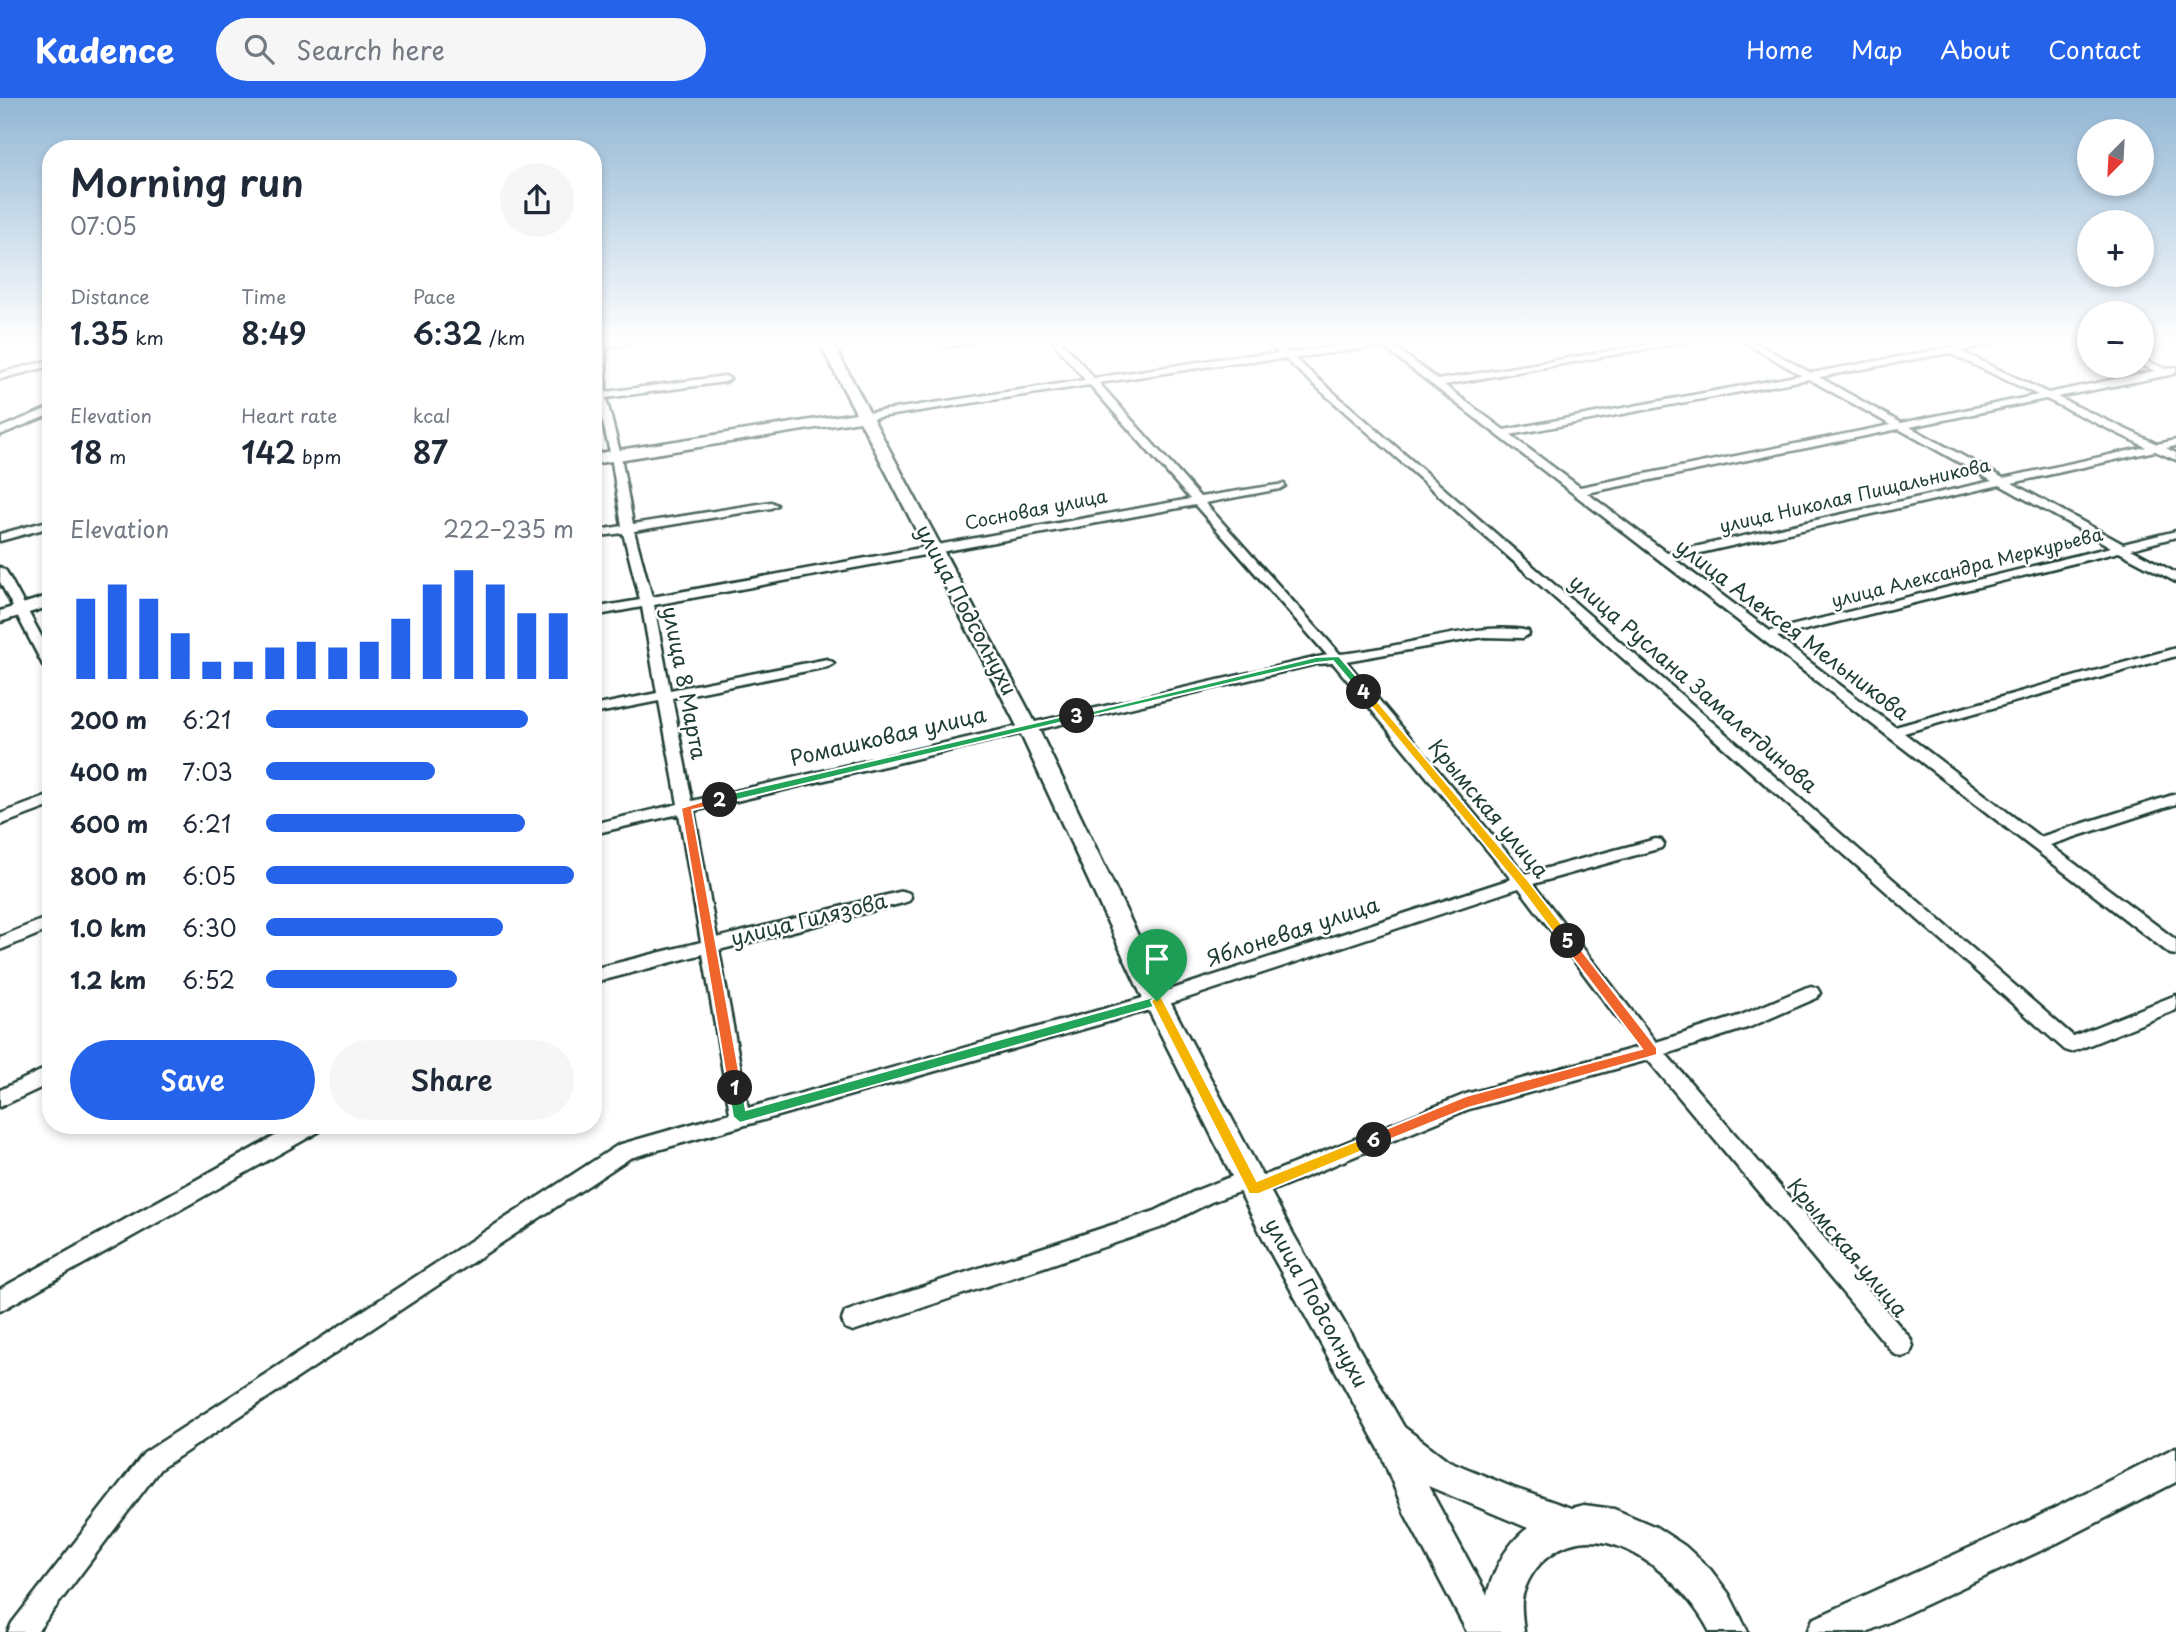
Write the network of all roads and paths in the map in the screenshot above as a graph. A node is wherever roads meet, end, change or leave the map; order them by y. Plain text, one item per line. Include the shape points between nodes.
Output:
1 (42, 414) edge
2 (602, 414) edge
3 (882, 414) edge
4 (1122, 414) edge
5 (1353, 414) edge
6 (1477, 414) edge
7 (1609, 414) edge
8 (1877, 414) edge
9 (1959, 414) edge
10 (2087, 414) edge
11 (867, 416) junction
12 (1900, 426) junction
13 (0, 432) edge
14 (1502, 433) junction
15 (2176, 443) edge
16 (2156, 447) junction
17 (616, 456) junction
18 (2176, 457) edge
19 (602, 458) edge
20 (2000, 481) junction
21 (1280, 486) dead end
22 (1578, 491) junction
23 (1197, 500) junction
24 (771, 505) dead end
25 (42, 526) edge
26 (628, 529) junction
27 (602, 533) edge
28 (2176, 534) edge
29 (0, 538) edge
30 (2122, 548) junction
31 (933, 549) junction
32 (1665, 557) junction
33 (0, 571) edge
34 (2176, 578) edge
35 (647, 602) junction
36 (42, 603) edge
37 (21, 610) junction
38 (602, 610) edge
39 (0, 617) edge
40 (1523, 634) dead end
41 (1767, 636) junction
42 (42, 650) edge
43 (2176, 652) edge
44 (1336, 658) junction
45 (827, 663) dead end
46 (665, 696) junction
47 (602, 708) edge
48 (1028, 727) junction
49 (1893, 732) junction
50 (2176, 799) edge
51 (42, 804) edge
52 (687, 808) junction
53 (0, 820) edge
54 (602, 827) edge
55 (2038, 843) junction
56 (1656, 844) dead end
57 (1521, 881) junction
58 (903, 897) dead end
59 (42, 926) edge
60 (0, 944) edge
61 (710, 945) junction
62 (2176, 949) edge
63 (602, 974) edge
64 (1811, 993) dead end
65 (1157, 1001) junction
66 (2176, 1002) edge
67 (1652, 1051) junction
68 (42, 1078) edge
69 (0, 1099) edge
70 (740, 1117) junction
71 (297, 1134) edge
72 (1251, 1184) junction
73 (0, 1301) edge
74 (853, 1320) dead end
75 (1902, 1346) dead end
76 (1392, 1439) junction
77 (2176, 1464) edge
78 (1569, 1525) junction
79 (21, 1632) edge
80 (1488, 1632) edge
81 (1505, 1632) edge
82 (1730, 1632) edge
83 (1826, 1632) edge

1 - 13 street
2 - 17 street, улица 8 Марта
3 - 11 street
4 - 23 street, Крымская улица
5 - 66 street, улица Руслана Замалетдинова via 2071,1045
6 - 14 street, улица Алексея Мельникова
7 - 14 street
8 - 12 street
9 - 12 street
10 - 16 street
11 - 17 street
11 - 31 street, улица Подсолнухи
12 - 20 street
12 - 22 street
14 - 22 street, улица Алексея Мельникова
15 - 16 street, улица Николая Пищальникова
16 - 18 street
16 - 20 street, улица Николая Пищальникова
17 - 19 street
17 - 26 street, улица 8 Марта
20 - 30 street
20 - 32 street, улица Николая Пищальникова
21 - 23 street, Сосновая улица
22 - 32 street, улица Алексея Мельникова
23 - 31 street, Сосновая улица
23 - 44 street, Крымская улица
24 - 26 street
25 - 29 street
26 - 27 street
26 - 35 street, улица 8 Марта
28 - 30 street, улица Александра Меркурьева
30 - 34 street
30 - 41 street, улица Александра Меркурьева
31 - 35 street, Сосновая улица
31 - 48 street, улица Подсолнухи
32 - 41 street, улица Алексея Мельникова
33 - 37 street
35 - 38 street, Сосновая улица
35 - 46 street, улица 8 Марта
36 - 37 street
37 - 39 street
37 - 42 street
40 - 44 street, Ромашковая улица via 1483,633
41 - 49 street, улица Алексея Мельникова
43 - 49 street
44 - 48 street, Ромашковая улица
44 - 57 street, Крымская улица
45 - 46 street
46 - 47 street
46 - 52 street, улица 8 Марта
48 - 52 street, Ромашковая улица
48 - 65 street, улица Подсолнухи
49 - 55 street, улица Алексея Мельникова
50 - 55 street
51 - 53 street
52 - 54 street, Ромашковая улица
52 - 61 street, улица 8 Марта
55 - 62 street, улица Алексея Мельникова
56 - 57 street, Яблоневая улица
57 - 65 street, Яблоневая улица
57 - 67 street, Крымская улица
58 - 61 street, улица Гилязова
59 - 60 street
61 - 63 street, улица Гилязова
61 - 70 street, улица 8 Марта
64 - 67 street via 1744,1022
65 - 70 street, Яблоневая улица
65 - 72 street, улица Подсолнухи
67 - 72 street via 1466,1102
67 - 75 street, Крымская улица
68 - 69 street
70 - 79 street, Яблоневая улица via 625,1151 152,1461
71 - 73 street
72 - 74 street via 1204,1196 1160,1219
72 - 76 street, улица Подсолнухи
76 - 78 street via 1437,1473
76 - 80 street, улица Подсолнухи via 1416,1502
77 - 83 street via 2045,1531
78 - 81 street via 1539,1539 1516,1564 1504,1601
78 - 82 street via 1603,1525 1639,1535 1673,1557 1704,1588

